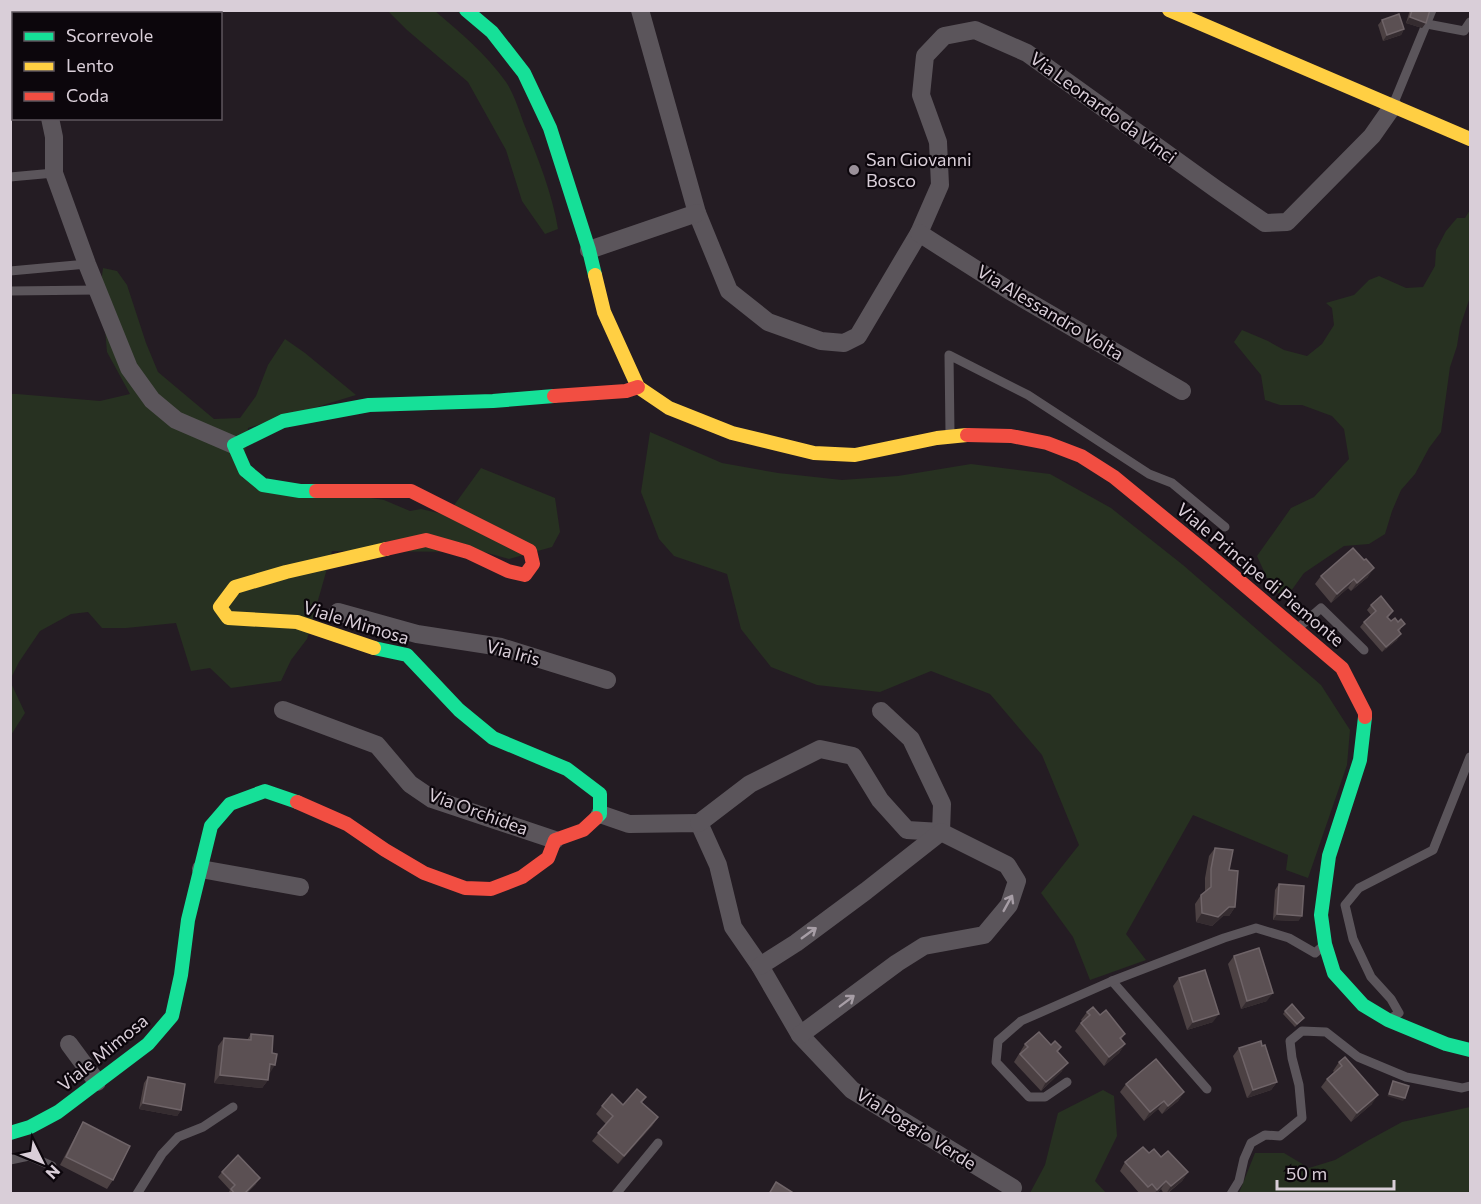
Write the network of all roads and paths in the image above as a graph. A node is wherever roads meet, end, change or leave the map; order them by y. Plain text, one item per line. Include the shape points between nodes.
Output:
1 (466, 10) edge
2 (640, 10) edge
3 (1169, 10) edge
4 (1432, 10) edge
5 (1470, 22) edge
6 (1427, 24) junction
7 (1393, 106) junction
8 (50, 120) edge
9 (1470, 139) edge
10 (54, 173) junction
11 (10, 177) edge
12 (697, 213) junction
13 (920, 233) junction
14 (589, 250) junction
15 (87, 264) junction
16 (10, 271) edge
17 (98, 290) junction
18 (10, 291) edge
19 (638, 387) junction
20 (1182, 391) dead end
21 (950, 436) junction
22 (234, 445) junction
23 (1225, 527) dead end
24 (338, 612) dead end
25 (1297, 629) junction
26 (417, 634) junction
27 (1365, 650) dead end
28 (407, 655) junction
29 (607, 680) dead end
30 (283, 710) dead end
31 (881, 711) dead end
32 (1470, 757) edge
33 (600, 814) junction
34 (699, 823) junction
35 (941, 832) junction
36 (555, 840) junction
37 (201, 869) junction
38 (300, 888) dead end
39 (1325, 944) junction
40 (760, 966) junction
41 (1112, 981) junction
42 (1388, 1020) junction
43 (800, 1035) junction
44 (69, 1044) dead end
45 (1470, 1050) edge
46 (97, 1082) junction
47 (1067, 1082) dead end
48 (1470, 1086) edge
49 (1208, 1089) dead end
50 (233, 1107) dead end
51 (10, 1133) edge
52 (658, 1143) dead end
53 (10, 1160) edge
54 (52, 1166) dead end
55 (1013, 1188) dead end
56 (137, 1194) edge
57 (616, 1194) edge
58 (1231, 1194) edge

1 - 14 street via 492,32 524,73 550,128
2 - 12 street, Via Leonardo da Vinci
3 - 7 street
4 - 6 lane
5 - 6 lane via 1464,31
6 - 7 lane
7 - 9 street
7 - 13 street, Via Leonardo da Vinci via 1372,135 1287,222 1265,223 1027,53 975,30 944,36 925,56 921,95 938,142 940,185
8 - 10 street
10 - 11 lane
10 - 15 street
12 - 13 street, Via Leonardo da Vinci via 729,291 768,322 821,341 844,343 858,336
12 - 14 street
13 - 20 street, Via Alessandro Volta via 1010,291
14 - 19 street via 604,312
15 - 16 lane
15 - 17 street
17 - 18 lane
17 - 22 street via 129,368 152,400 176,420
19 - 21 street, Viale Principe di Piemonte via 669,408 732,434 814,453 855,455
19 - 22 street via 626,392 493,401 369,405 283,421
21 - 23 lane via 950,355 1029,395 1149,474 1172,483
21 - 25 street, Viale Principe di Piemonte via 1024,437 1090,461
22 - 28 street, Viale Mimosa via 245,470 263,485 300,491 411,491 530,551 533,564 525,575 426,540 235,587 220,607 228,618 297,622 378,650
24 - 26 street, Via Iris
25 - 27 lane via 1321,608
25 - 39 street, Viale Principe di Piemonte via 1342,668 1365,713 1360,760 1329,856 1320,915
26 - 28 street
26 - 29 street, Via Iris via 501,647
28 - 33 street, Viale Mimosa via 459,710 493,738 567,770 600,794
30 - 36 street, Via Orchidea via 377,745 410,784 432,800
31 - 35 street via 911,739 942,804
32 - 42 lane via 1433,850 1359,888 1346,905 1353,939 1371,977 1399,1013
33 - 34 street via 629,824
33 - 36 street via 583,831
34 - 35 street via 750,784 820,749 853,756 880,800 907,830
34 - 40 street, Via Poggio Verde via 718,865 734,927
40 -> 35 street
43 -> 35 street via 924,946 984,934 1009,905 1017,881 1007,865
36 - 37 street, Viale Mimosa via 548,858 522,877 491,889 465,888 424,873 347,824 264,791 230,804 211,826
37 - 38 street
37 - 46 street, Viale Mimosa via 172,1016 148,1044
39 - 41 lane via 1315,954 1289,938 1256,928
39 - 42 street, Viale Principe di Piemonte via 1334,973 1363,1005
40 - 43 street, Via Poggio Verde
41 - 47 lane via 1021,1021 998,1041 996,1062 1029,1097 1045,1096
41 - 49 lane
42 - 45 street, Viale Principe di Piemonte
43 - 55 street, Via Poggio Verde via 852,1090
44 - 46 street
46 - 51 street, Viale Mimosa via 58,1112
48 - 58 lane via 1462,1088 1406,1077 1358,1057 1326,1032 1302,1031 1290,1041 1302,1118 1280,1136 1264,1135 1251,1143
50 - 56 lane via 203,1127 177,1137
52 - 57 lane
53 - 54 lane via 29,1156

